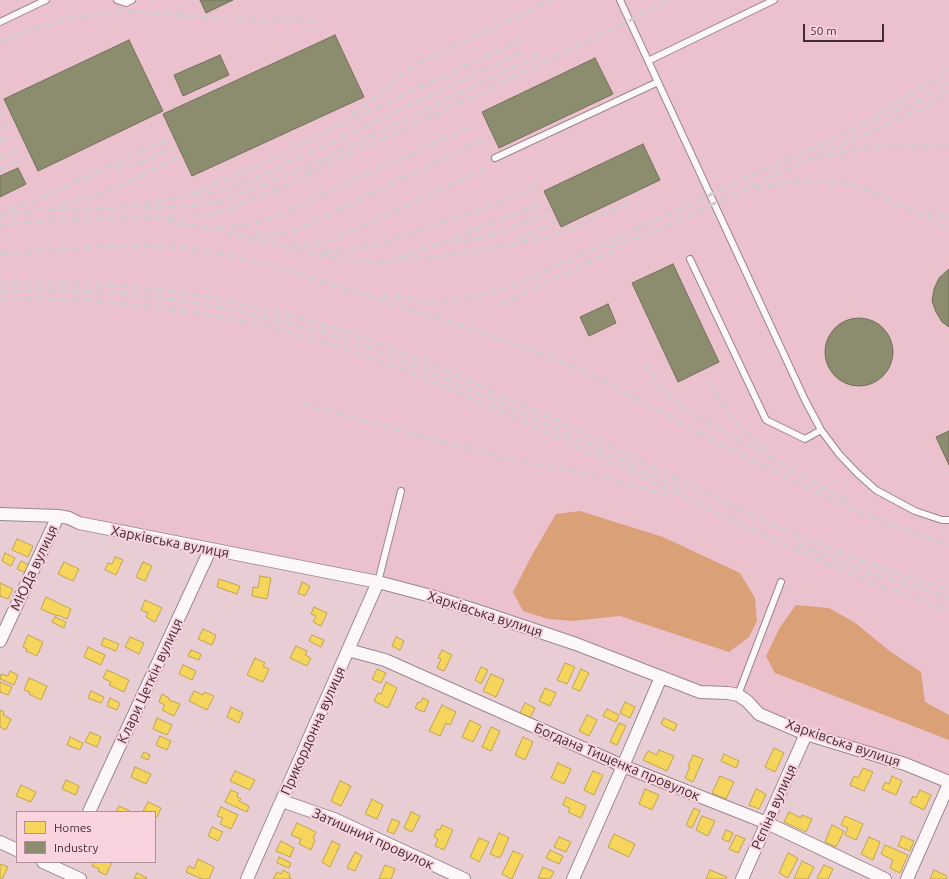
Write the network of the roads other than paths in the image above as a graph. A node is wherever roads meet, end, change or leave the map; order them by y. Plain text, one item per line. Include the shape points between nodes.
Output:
1 (46, 0) edge
2 (118, 0) edge
3 (132, 0) edge
4 (620, 0) edge
5 (774, 0) edge
6 (0, 22) edge
7 (648, 62) junction
8 (658, 82) junction
9 (495, 158) dead end
10 (690, 259) dead end
11 (821, 430) junction
12 (400, 491) dead end
13 (0, 514) edge
14 (58, 516) junction
15 (949, 520) edge
16 (210, 550) junction
17 (378, 582) junction
18 (782, 582) dead end
19 (0, 641) edge
20 (348, 650) junction
21 (661, 677) junction
22 (738, 695) junction
23 (806, 734) junction
24 (623, 766) junction
25 (949, 783) edge
26 (282, 801) junction
27 (89, 811) edge
28 (768, 823) junction
29 (0, 842) edge
30 (16, 850) edge
31 (45, 863) edge
32 (62, 871) edge
33 (80, 879) edge
34 (247, 879) edge
35 (464, 879) edge
36 (573, 879) edge
37 (742, 879) edge
38 (885, 879) edge
39 (907, 879) edge

1 - 6 lane
2 - 3 lane via 126,3
4 - 7 lane
5 - 7 lane
7 - 8 lane
8 - 9 lane
8 - 11 lane
10 - 11 lane via 766,420 805,439
11 - 15 lane via 838,454 876,490 915,510
12 - 17 lane
13 - 14 street, Харківська вулиця
14 - 16 street, Харківська вулиця via 79,523
14 - 19 street, МЮДа вулиця
16 - 17 street, Харківська вулиця
16 - 27 street, Клари Цеткін вулиця
17 - 20 street, Прикордонна вулиця
17 - 21 street, Харківська вулиця via 484,613 576,644
18 - 22 lane
20 - 24 street, Богдана Тищенка провулок via 386,660
20 - 26 street, Прикордонна вулиця
21 - 22 street, Харківська вулиця via 700,692
21 - 24 street
22 - 23 street, Харківська вулиця via 748,701 759,714
23 - 25 street, Харківська вулиця via 905,764
23 - 28 street, Рєпіна вулиця
24 - 28 street, Богдана Тищенка провулок
24 - 36 street
25 - 39 street
26 - 34 street, Прикордонна вулиця
26 - 35 street, Затишний провулок via 334,819
28 - 37 street, Рєпіна вулиця
28 - 38 street, Богдана Тищенка провулок
29 - 30 street
31 - 32 street
32 - 33 street

